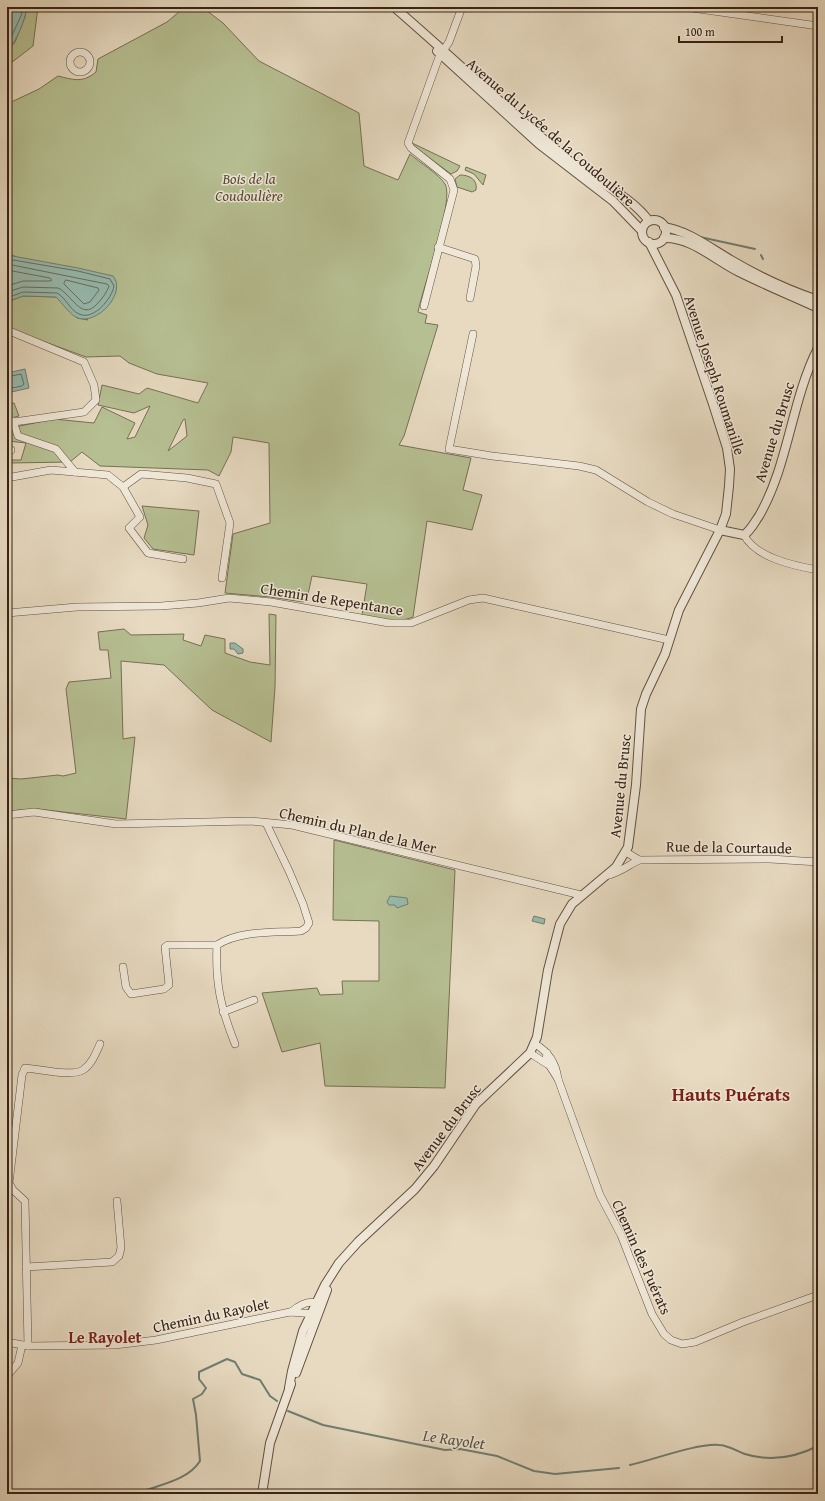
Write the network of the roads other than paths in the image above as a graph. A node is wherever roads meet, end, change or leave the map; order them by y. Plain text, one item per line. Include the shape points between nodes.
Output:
1 (394, 7) edge
2 (462, 7) edge
3 (685, 7) edge
4 (704, 8) edge
5 (818, 26) edge
6 (442, 53) junction
7 (649, 221) junction
8 (664, 227) junction
9 (642, 231) junction
10 (661, 240) junction
11 (649, 242) junction
12 (438, 247) junction
13 (655, 255) junction
14 (470, 298) dead end
15 (818, 300) edge
16 (424, 306) dead end
17 (818, 308) edge
18 (7, 330) edge
19 (473, 334) dead end
20 (818, 348) edge
21 (10, 422) edge
22 (75, 472) junction
23 (12, 477) dead end
24 (124, 487) junction
25 (720, 530) junction
26 (744, 535) junction
27 (183, 559) dead end
28 (818, 570) edge
29 (222, 578) dead end
30 (7, 613) edge
31 (669, 640) junction
32 (7, 814) edge
33 (266, 824) junction
34 (626, 852) junction
35 (639, 860) junction
36 (818, 862) edge
37 (631, 863) junction
38 (608, 875) junction
39 (581, 895) junction
40 (217, 945) junction
41 (123, 967) dead end
42 (254, 1000) dead end
43 (223, 1012) junction
44 (100, 1044) dead end
45 (234, 1044) dead end
46 (535, 1044) junction
47 (530, 1053) junction
48 (547, 1053) junction
49 (548, 1065) junction
50 (558, 1079) junction
51 (117, 1201) dead end
52 (26, 1267) junction
53 (818, 1295) edge
54 (318, 1305) junction
55 (290, 1312) junction
56 (313, 1313) junction
57 (7, 1342) edge
58 (25, 1346) junction
59 (305, 1349) junction
60 (7, 1376) edge
61 (290, 1388) junction
62 (262, 1494) edge

1 - 6 street, Avenue du Lycée de la Coudoulière
2 - 6 street
3 - 4 street
4 - 5 street
6 - 7 street, Avenue du Lycée de la Coudoulière via 578,168 627,198
6 - 9 street, Avenue du Lycée de la Coudoulière via 539,144 613,201
6 - 12 street via 408,143 450,179 453,186 454,194
7 - 8 street via 658,221
7 - 9 street
8 - 10 street
8 - 15 street via 678,229 732,261 782,286
9 - 11 street via 644,238
10 - 11 street
10 - 13 street
10 - 17 street via 682,240 738,271
11 - 13 street, Avenue Joseph Roumanille
12 - 14 street via 474,259 476,266
12 - 16 street
13 - 25 street, Avenue Joseph Roumanille via 676,295 726,448 730,469 729,486 726,514
18 - 21 street via 84,362 94,385 96,400 84,412
19 - 25 street via 449,448 596,470 648,502 673,514
20 - 26 street, Avenue du Brusc via 806,375 778,475 765,505
21 - 22 street via 18,436 56,449
22 - 23 street via 51,470
22 - 24 street via 108,475
24 - 27 street via 140,517 129,528 148,553
24 - 29 street via 141,474 187,478 216,484 230,523
25 - 26 street
25 - 31 street, Avenue du Brusc via 679,610
26 - 28 street via 773,558
30 - 31 street, Chemin de Repentance via 78,607 162,606 229,598 271,602 406,624 469,600 483,598
31 - 34 street, Avenue du Brusc via 642,709 630,840
32 - 33 street, Chemin du Plan de la Mer via 34,812 116,824 250,821
33 - 39 street, Chemin du Plan de la Mer via 292,825
33 - 40 street via 290,871 309,923 301,931 248,934 226,939
34 - 35 street
34 - 37 street
34 - 38 street, Avenue du Brusc
35 - 36 street, Rue de la Courtaude via 770,859
35 - 37 street, Rue de la Courtaude
37 - 38 street, Rue de la Courtaude
38 - 39 street, Avenue du Brusc
39 - 46 street, Avenue du Brusc via 565,914 557,934
40 - 41 street via 165,947 169,985 164,989 131,994 126,987
40 - 43 street via 216,961
42 - 43 street
43 - 45 street
44 - 52 street via 93,1060 85,1069 76,1073 25,1068 22,1075 9,1183 25,1200
46 - 47 street, Avenue du Brusc
46 - 48 street, Chemin des Puérats
47 - 49 street, Chemin des Puérats
47 - 54 street, Avenue du Brusc via 476,1104 421,1183 339,1263
48 - 49 street via 545,1056
48 - 50 street, Chemin des Puérats
49 - 50 street, Chemin des Puérats
50 - 53 street, Chemin des Puérats via 600,1195 621,1235 652,1314 664,1334 671,1340 682,1344 695,1342
51 - 52 street via 121,1248 119,1256 112,1262
52 - 58 street
54 - 55 street via 307,1303
54 - 56 street, Avenue du Brusc
54 - 59 street, Avenue du Brusc
55 - 56 street, Chemin du Rayolet
55 - 58 street, Chemin du Rayolet via 141,1342 114,1345
56 - 59 street
56 - 61 street, Avenue du Brusc via 298,1343
57 - 58 street, Chemin du Rayolet
58 - 60 street via 18,1363
59 - 61 street, Avenue du Brusc
61 - 62 street, Avenue du Brusc via 270,1443

